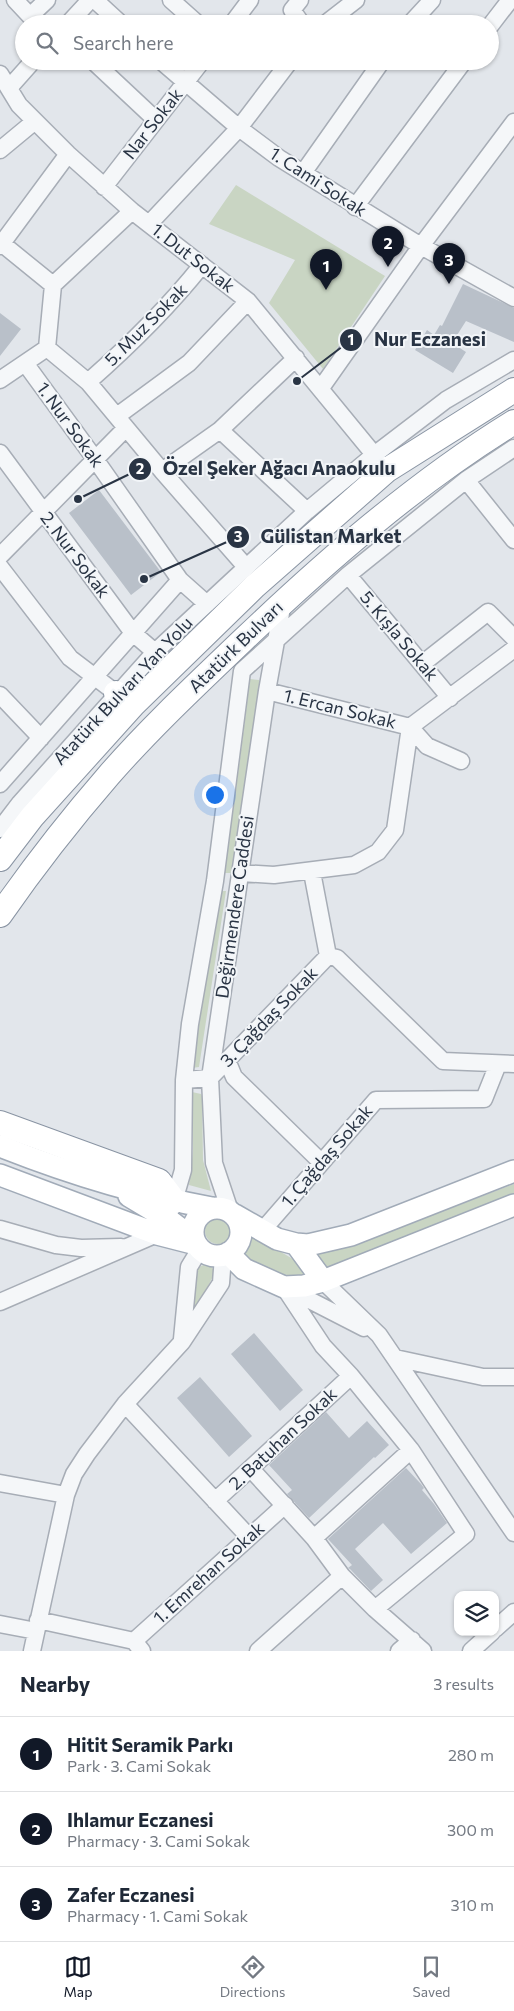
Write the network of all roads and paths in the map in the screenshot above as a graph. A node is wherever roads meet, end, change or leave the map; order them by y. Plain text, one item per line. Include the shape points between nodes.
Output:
1 (15, 0) edge
2 (46, 0) edge
3 (90, 0) edge
4 (95, 0) edge
5 (172, 0) edge
6 (250, 0) edge
7 (300, 0) edge
8 (356, 0) edge
9 (432, 0) edge
10 (510, 0) edge
11 (29, 15) edge
12 (31, 15) edge
13 (76, 15) edge
14 (111, 15) edge
15 (188, 15) edge
16 (239, 15) edge
17 (296, 15) edge
18 (337, 15) edge
19 (418, 15) edge
20 (498, 15) edge
21 (25, 70) edge
22 (103, 70) edge
23 (171, 70) edge
24 (195, 70) edge
25 (283, 70) edge
26 (376, 70) edge
27 (457, 70) edge
28 (0, 74) edge
29 (185, 83) junction
30 (9, 88) junction
31 (156, 120) junction
32 (35, 121) junction
33 (514, 122) edge
34 (239, 128) junction
35 (0, 150) edge
36 (68, 154) junction
37 (303, 173) junction
38 (104, 187) junction
39 (355, 206) junction
40 (132, 210) junction
41 (149, 224) junction
42 (1, 244) edge
43 (421, 246) junction
44 (202, 266) junction
45 (53, 284) junction
46 (512, 292) edge
47 (248, 301) junction
48 (46, 348) junction
49 (296, 358) junction
50 (514, 360) edge
51 (25, 363) junction
52 (0, 380) edge
53 (88, 382) junction
54 (321, 388) junction
55 (514, 390) edge
56 (122, 422) junction
57 (514, 422) edge
58 (220, 430) junction
59 (514, 449) edge
60 (0, 453) edge
61 (95, 459) junction
62 (381, 462) junction
63 (162, 471) junction
64 (466, 480) junction
65 (306, 511) junction
66 (42, 512) junction
67 (514, 540) edge
68 (0, 556) edge
69 (246, 567) junction
70 (0, 568) edge
71 (348, 575) junction
72 (180, 580) junction
73 (283, 602) junction
74 (207, 604) junction
75 (133, 633) junction
76 (514, 638) edge
77 (276, 640) junction
78 (514, 650) edge
79 (155, 652) junction
80 (422, 664) junction
81 (210, 671) junction
82 (242, 671) junction
83 (94, 678) junction
84 (267, 691) junction
85 (0, 695) edge
86 (450, 698) junction
87 (125, 699) junction
88 (410, 727) junction
89 (41, 738) junction
90 (461, 761) dead end
91 (0, 785) edge
92 (20, 803) junction
93 (0, 829) edge
94 (0, 859) edge
95 (312, 872) junction
96 (240, 878) junction
97 (215, 880) junction
98 (0, 915) edge
99 (328, 956) junction
100 (227, 1060) junction
101 (506, 1064) edge
102 (210, 1078) junction
103 (184, 1080) junction
104 (0, 1123) edge
105 (0, 1146) edge
106 (321, 1162) junction
107 (514, 1171) edge
108 (0, 1175) edge
109 (514, 1205) edge
110 (226, 1211) junction
111 (167, 1218) junction
112 (0, 1229) edge
113 (262, 1231) junction
114 (197, 1244) junction
115 (296, 1244) junction
116 (128, 1246) junction
117 (225, 1254) junction
118 (323, 1281) junction
119 (284, 1287) junction
120 (0, 1302) edge
121 (379, 1335) junction
122 (182, 1342) junction
123 (395, 1358) junction
124 (351, 1376) junction
125 (514, 1376) edge
126 (125, 1404) junction
127 (411, 1450) junction
128 (251, 1469) junction
129 (0, 1483) edge
130 (66, 1495) junction
131 (215, 1501) junction
132 (285, 1505) junction
133 (514, 1533) edge
134 (249, 1537) junction
135 (314, 1538) junction
136 (342, 1576) junction
137 (375, 1610) junction
138 (514, 1612) edge
139 (0, 1624) edge
140 (37, 1625) junction
141 (499, 1625) edge
142 (488, 1636) edge
143 (418, 1645) edge
144 (138, 1646) edge
145 (32, 1651) edge
146 (258, 1651) edge
147 (399, 1651) edge
148 (471, 1651) edge

1 - 11 street
2 - 12 street
3 - 13 street
4 - 14 street
5 - 15 street
6 - 16 street
7 - 17 street via 292,10
8 - 18 street
9 - 19 street
10 - 20 street
21 - 30 street
22 - 31 street
23 - 29 street, 1. Cami Sokak
24 - 29 street, Nar Sokak
25 - 34 street
26 - 37 street
27 - 39 street
28 - 30 street, 1. Dut Sokak
29 - 31 street, Nar Sokak
29 - 34 street, 1. Cami Sokak
30 - 32 street, 1. Dut Sokak via 19,105
31 - 38 street, Nar Sokak
32 - 35 street
32 - 36 street, 1. Dut Sokak
33 - 43 street
34 - 37 street, 1. Cami Sokak
34 - 41 street
36 - 38 street, 1. Dut Sokak
36 - 42 street
37 - 39 street, 1. Cami Sokak
38 - 40 street, 1. Dut Sokak
39 - 43 street, 1. Cami Sokak
40 - 41 street, 1. Dut Sokak
40 - 45 street
41 - 44 street, 1. Dut Sokak
42 - 45 street
43 - 46 street, 1. Cami Sokak
43 - 54 street
44 - 47 street, 1. Dut Sokak
44 - 53 street, 5. Muz Sokak via 172,302
45 - 48 street
47 - 49 street, 1. Dut Sokak
47 - 56 street via 190,363
48 - 51 street
48 - 53 street
49 - 54 street, 1. Dut Sokak
49 - 58 street
50 - 62 street, Atatürk Bulvarı Yan Yolu via 446,400
51 - 52 street
51 - 61 street, 1. Nur Sokak
53 - 56 street
54 - 62 street, 1. Dut Sokak
55 - 62 highway, Atatürk Bulvarı
56 - 61 street
56 - 63 street
57 - 73 highway, Atatürk Bulvarı via 468,450 363,531
58 - 63 street
58 - 65 street
59 - 64 street
60 - 66 street, 2. Nur Sokak
61 - 66 street
61 - 72 street, 1. Nur Sokak
62 - 65 street, Atatürk Bulvarı Yan Yolu
62 - 87 highway, Atatürk Bulvarı via 255,586
63 - 69 street
64 - 67 street
64 - 71 street
65 - 69 street, Atatürk Bulvarı Yan Yolu
66 - 68 street
66 - 75 street, 2. Nur Sokak
69 - 74 street, Atatürk Bulvarı Yan Yolu
70 - 83 street via 70,658
71 - 77 street
71 - 80 street, 5. Kışla Sokak
72 - 74 street, 1. Nur Sokak
72 - 75 street
73 - 77 street, Değirmendere Caddesi
73 - 81 highway, Atatürk Bulvarı
74 - 79 street, Atatürk Bulvarı Yan Yolu
75 - 79 street, 2. Nur Sokak
75 - 83 street
76 - 80 street via 488,612
77 - 82 street
77 - 84 street, Değirmendere Caddesi
78 - 86 street
79 - 87 street, Atatürk Bulvarı Yan Yolu
80 - 86 street, 5. Kışla Sokak
81 - 82 street
81 - 98 highway, Atatürk Bulvarı via 110,774 63,830
82 - 97 street, Değirmendere Caddesi
83 - 87 street
83 - 89 street
84 - 88 street, 1. Ercan Sokak
84 - 96 street, Değirmendere Caddesi
85 - 89 street
86 - 88 street
87 - 92 street, Atatürk Bulvarı Yan Yolu
87 - 94 highway, Atatürk Bulvarı
88 - 90 street, 1. Ercan Sokak via 427,746
88 - 95 street via 395,830 378,852 354,865
89 - 91 street
91 - 92 street
92 - 93 street, Atatürk Bulvarı Yan Yolu
95 - 96 street
95 - 99 street
96 - 97 street
96 - 102 street, Değirmendere Caddesi
97 - 103 street, Değirmendere Caddesi via 190,1024
99 - 100 street, 3. Çağdaş Sokak
99 - 101 street via 338,958 443,1061
100 - 102 street, 3. Çağdaş Sokak
100 - 106 street via 234,1078
101 - 106 street, 1. Çağdaş Sokak via 484,1098 376,1100
102 - 103 street
102 - 110 street, Değirmendere Caddesi via 214,1163
103 - 111 street, Değirmendere Caddesi via 183,1170
104 - 111 highway via 159,1181
105 - 111 main road via 105,1182
106 - 113 street, 1. Çağdaş Sokak
107 - 115 main road via 351,1235 308,1245
108 - 111 main road
109 - 118 main road
110 - 111 main road
110 - 113 main road
110 - 114 main road via 201,1213 193,1229
110 - 117 main road via 241,1226 241,1239 234,1250
111 - 114 main road
111 - 116 street
112 - 116 street via 56,1245 81,1248
113 - 115 main road
114 - 117 main road via 210,1255
114 - 122 street via 189,1267
115 - 118 main road
116 - 120 street
117 - 119 main road via 244,1269
117 - 122 street via 220,1283
118 - 119 main road
118 - 121 street
119 - 121 street
119 - 124 street via 323,1346
121 - 123 street
122 - 126 street
123 - 125 street via 484,1377
123 - 133 street
124 - 127 street
124 - 128 street, 2. Batuhan Sokak
126 - 130 street via 74,1474
126 - 131 street
127 - 135 street
127 - 137 street via 466,1534
128 - 131 street, 2. Batuhan Sokak
128 - 132 street
129 - 130 street
130 - 140 street
131 - 134 street
132 - 134 street, 1. Emrehan Sokak
132 - 135 street
134 - 144 street, 1. Emrehan Sokak
135 - 136 street
136 - 137 street
136 - 146 street
137 - 143 street
138 - 141 street
139 - 140 street
140 - 144 street
140 - 145 street
142 - 148 street
143 - 147 street

